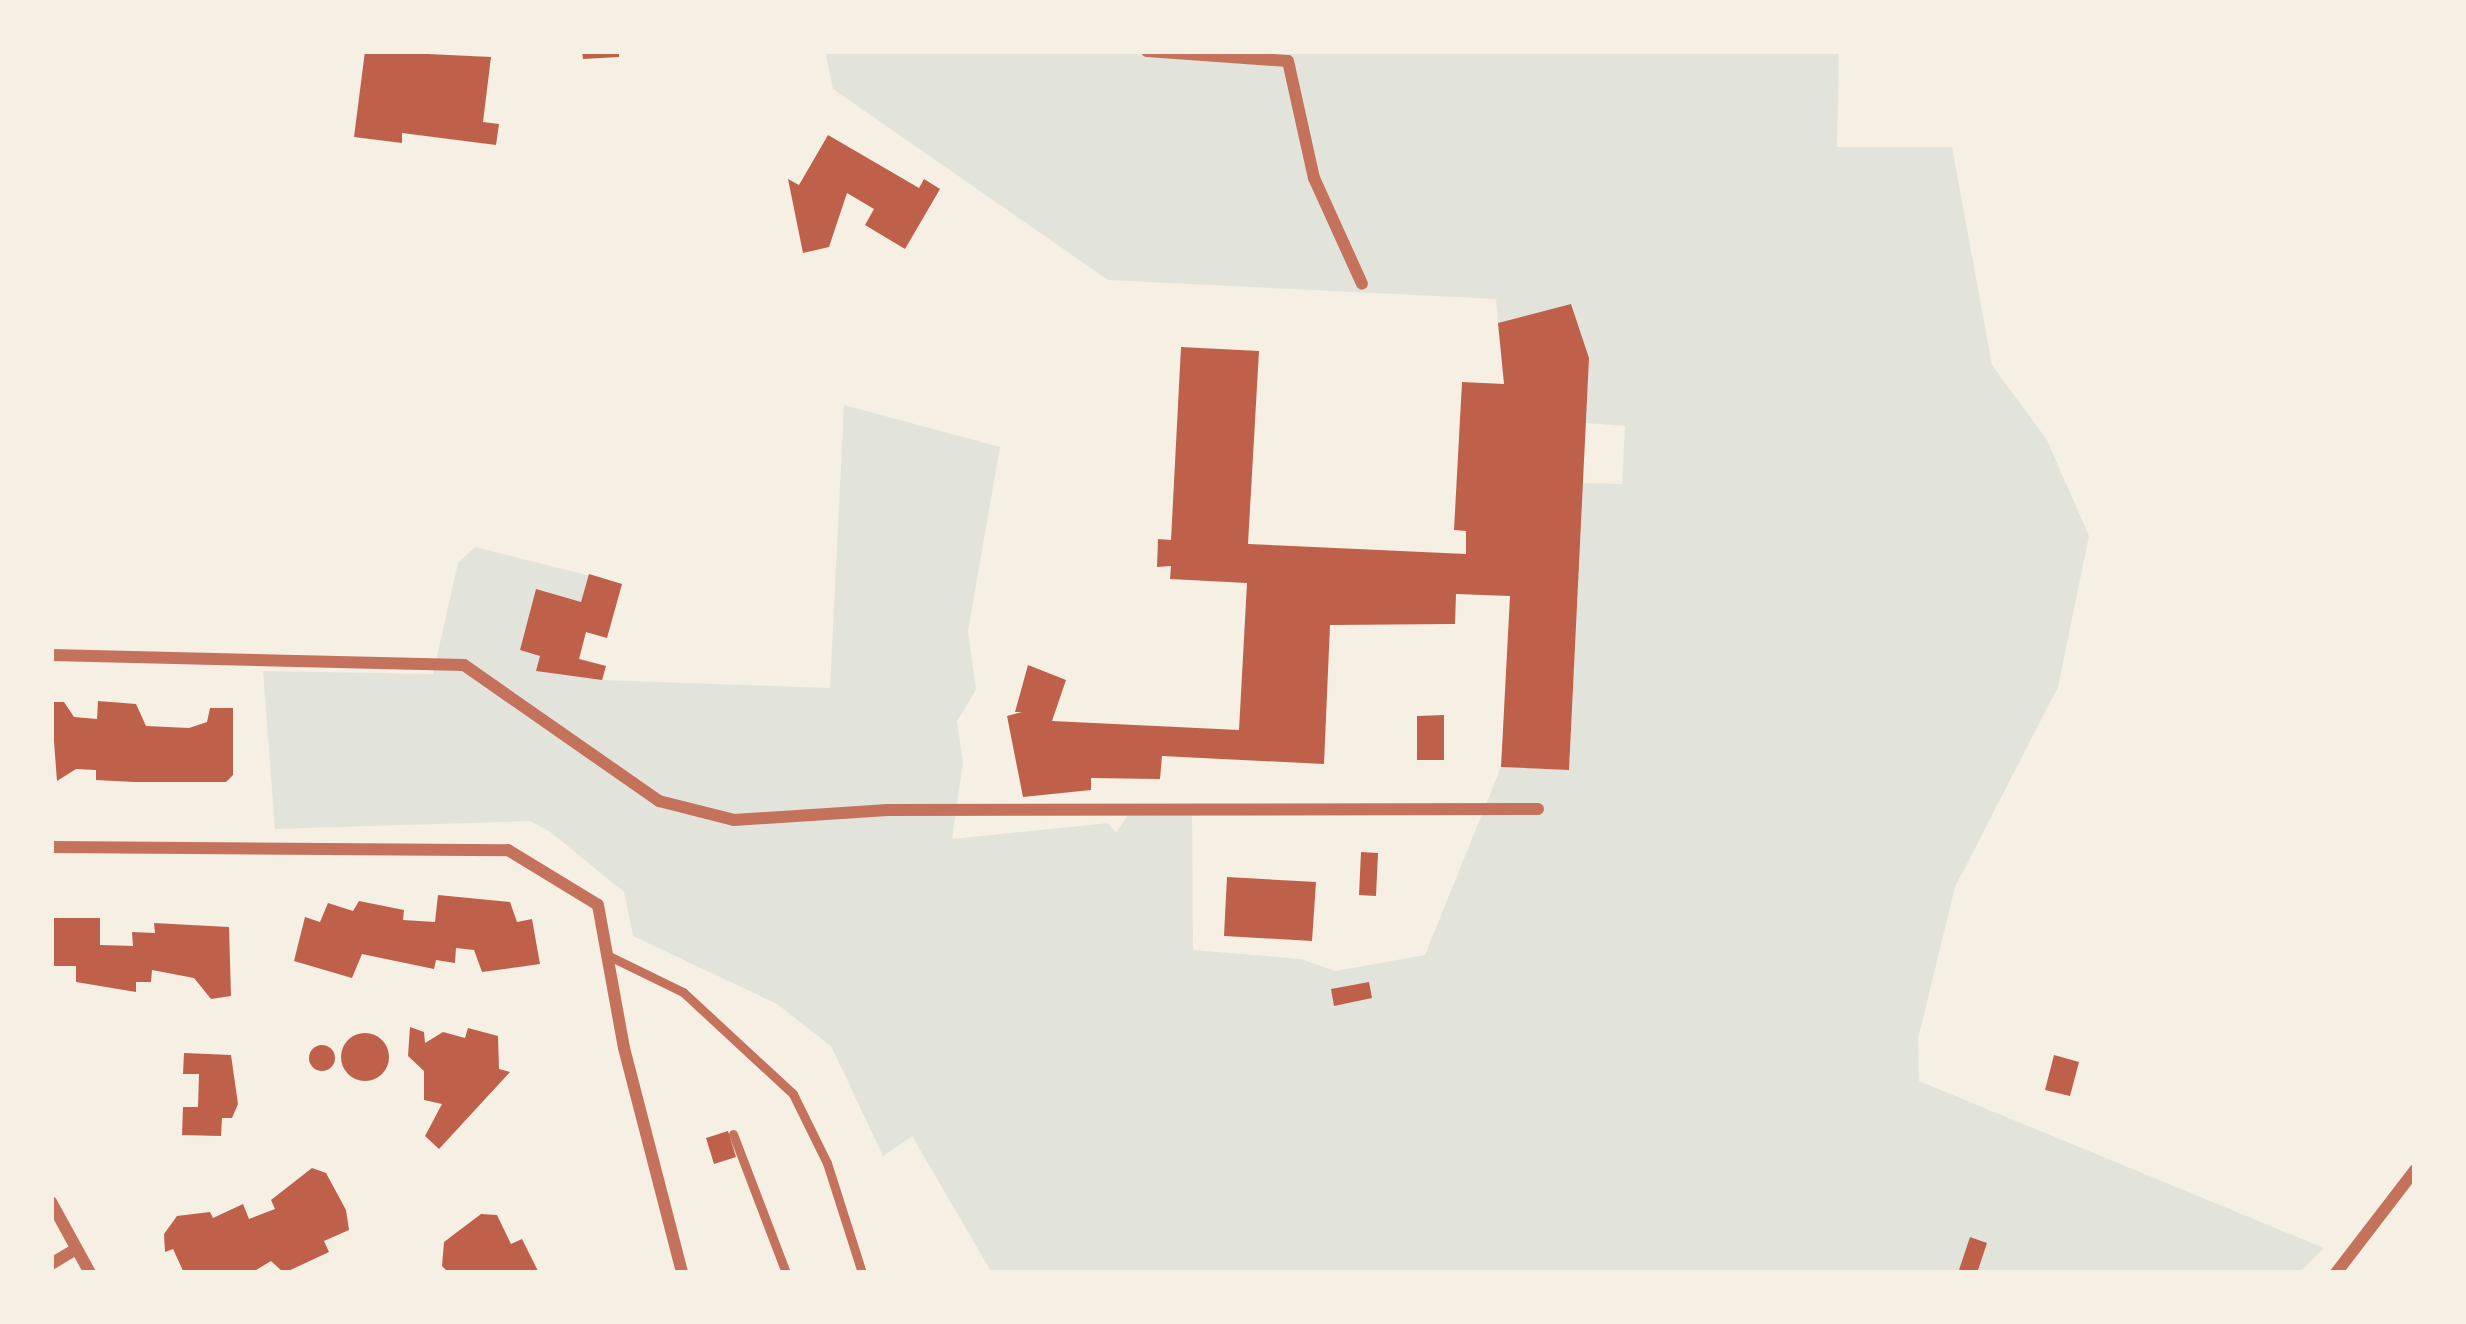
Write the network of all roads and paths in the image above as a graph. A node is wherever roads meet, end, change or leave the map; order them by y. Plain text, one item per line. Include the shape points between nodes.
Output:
1 (1147, 51) edge
2 (1362, 284) dead end
3 (51, 655) edge
4 (1538, 809) dead end
5 (51, 847) edge
6 (607, 955) junction
7 (733, 1134) dead end
8 (2415, 1170) edge
9 (51, 1202) edge
10 (76, 1250) junction
11 (51, 1264) edge
12 (90, 1273) edge
13 (682, 1273) edge
14 (786, 1273) edge
15 (862, 1273) edge
16 (2336, 1273) edge

1 - 2 street via 1288,62 1314,178
3 - 4 street via 464,664 659,801 734,820 888,810
5 - 6 street via 508,850 598,905
6 - 13 street
6 - 15 lane via 683,992 793,1094 827,1163
7 - 14 lane
8 - 16 street
9 - 10 street
10 - 11 street
10 - 12 street

